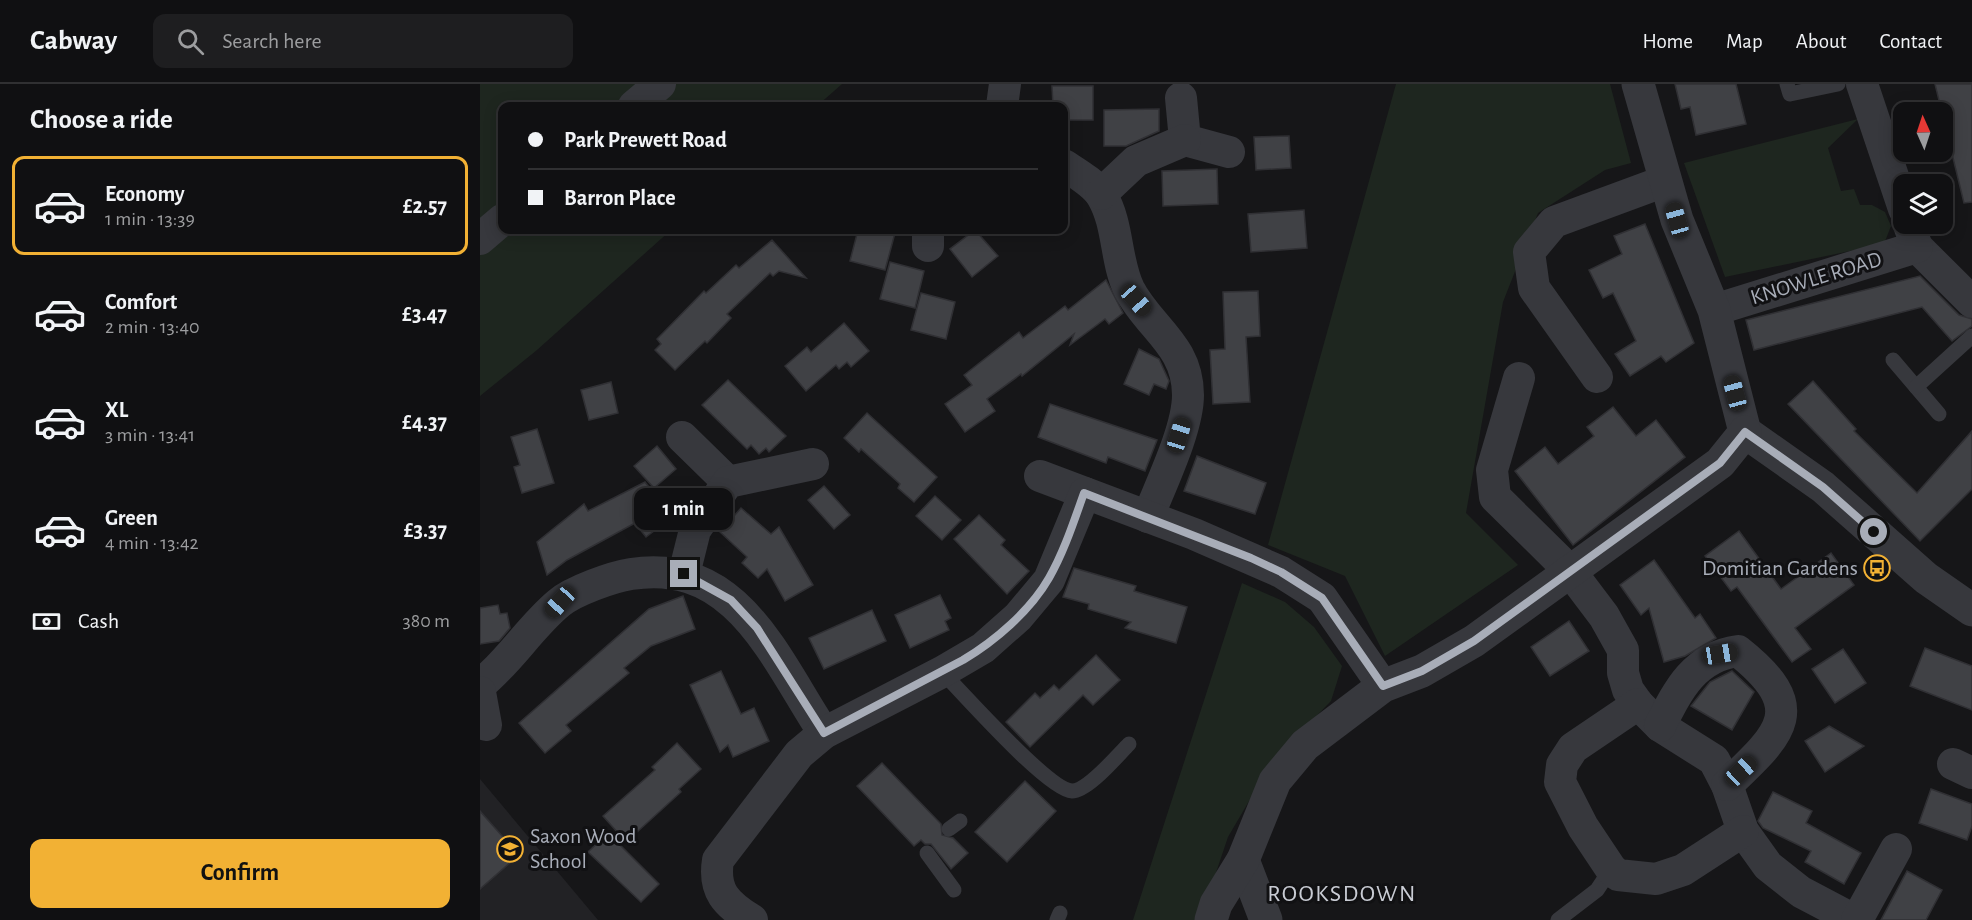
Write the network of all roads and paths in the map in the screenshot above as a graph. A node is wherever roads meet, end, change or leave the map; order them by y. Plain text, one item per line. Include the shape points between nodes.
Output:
1 (660, 84) edge
2 (1005, 84) edge
3 (1638, 84) edge
4 (1787, 84) edge
5 (1838, 84) edge
6 (1862, 84) edge
7 (1181, 98) dead end
8 (639, 102) edge
9 (1003, 102) edge
10 (1185, 140) junction
11 (1229, 152) dead end
12 (1068, 168) edge
13 (1893, 176) edge
14 (1665, 181) junction
15 (1101, 194) junction
16 (498, 223) edge
17 (1913, 235) edge
18 (480, 239) edge
19 (1972, 302) edge
20 (1714, 310) junction
21 (1972, 336) edge
22 (1893, 360) dead end
23 (1597, 376) dead end
24 (1518, 378) dead end
25 (1916, 387) junction
26 (1939, 414) dead end
27 (1745, 432) junction
28 (682, 437) dead end
29 (813, 464) dead end
30 (1040, 476) dead end
31 (728, 482) junction
32 (1084, 493) junction
33 (1148, 517) junction
34 (1570, 571) junction
35 (684, 574) junction
36 (1972, 610) edge
37 (942, 672) junction
38 (480, 686) edge
39 (1383, 686) junction
40 (480, 692) edge
41 (1638, 704) junction
42 (486, 725) dead end
43 (1660, 726) junction
44 (824, 733) junction
45 (1129, 744) dead end
46 (1727, 785) junction
47 (1743, 831) junction
48 (1896, 849) dead end
49 (927, 853) dead end
50 (1244, 860) junction
51 (1611, 869) junction
52 (954, 890) dead end
53 (752, 920) edge
54 (1211, 920) edge
55 (1266, 920) edge
56 (1558, 920) edge
57 (1856, 920) edge

1 - 8 street
2 - 9 street
3 - 14 street
4 - 5 lane via 1790,94
6 - 13 street
7 - 10 street
10 - 11 street
10 - 15 street via 1136,161
12 - 15 street
14 - 20 street
14 - 23 street via 1554,222 1529,252 1534,288
15 - 33 street via 1109,209 1128,287 1177,351 1185,370 1188,396 1182,422
16 - 18 street
17 - 19 street
17 - 20 street, KNOWLE ROAD
20 - 27 street
21 - 25 lane
22 - 25 lane
24 - 34 street via 1492,470 1496,497
25 - 26 lane
27 - 34 street via 1720,463
27 - 36 street via 1823,487 1926,578
28 - 31 street
29 - 31 street
30 - 32 street
31 - 35 street via 695,530
32 - 33 street
32 - 37 street via 1049,579 1018,617 983,648
33 - 39 street via 1281,572 1322,598
34 - 39 street via 1474,641 1422,671
34 - 41 street via 1604,616 1623,650 1623,673
35 - 38 street via 651,570 617,576 560,602
35 - 44 street via 731,600 757,628
37 - 44 street
37 - 45 lane via 1057,786 1072,791 1087,785
39 - 50 street via 1305,745 1275,781
40 - 42 street
41 - 43 street
41 - 51 street via 1573,748 1562,765 1560,782
43 - 46 street via 1713,760
43 - 46 street via 1678,691 1702,664 1720,654 1738,651 1751,662 1779,694 1779,726 1769,745
44 - 53 street via 799,754 718,860 716,878 723,897
46 - 47 street
47 - 51 street via 1683,870 1656,879 1618,875
47 - 57 street via 1768,866 1801,892
48 - 57 street
49 - 52 lane
50 - 54 street via 1216,904
50 - 55 street
51 - 56 lane via 1597,890

